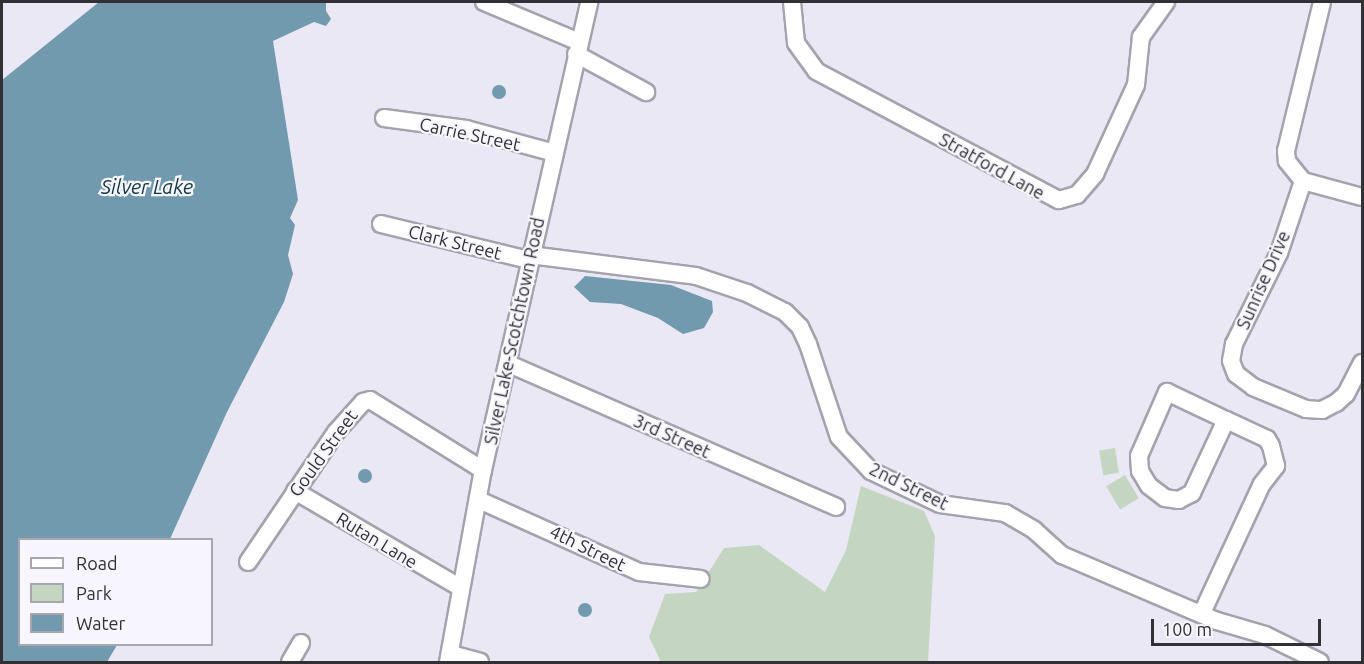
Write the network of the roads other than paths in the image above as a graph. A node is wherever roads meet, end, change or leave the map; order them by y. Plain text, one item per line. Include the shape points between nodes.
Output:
1 (484, 2) edge
2 (589, 2) edge
3 (792, 2) edge
4 (1166, 2) edge
5 (1322, 2) edge
6 (577, 48) junction
7 (646, 92) dead end
8 (384, 118) dead end
9 (555, 153) junction
10 (1303, 181) junction
11 (1362, 197) edge
12 (381, 224) dead end
13 (529, 257) junction
14 (1362, 363) edge
15 (508, 364) junction
16 (1226, 420) junction
17 (483, 470) junction
18 (295, 491) junction
19 (479, 500) junction
20 (836, 507) dead end
21 (248, 562) dead end
22 (701, 579) dead end
23 (461, 588) junction
24 (1202, 613) junction
25 (301, 643) dead end
26 (449, 658) edge
27 (290, 663) edge
28 (480, 663) edge
29 (1320, 663) edge

1 - 6 street
2 - 6 street, Silver Lake-Scotchtown Road
3 - 4 street, Stratford Lane via 796,43 816,71 1059,200 1077,195 1095,174 1136,85 1141,37
5 - 10 street via 1286,151 1287,161
6 - 7 street
6 - 9 street, Silver Lake-Scotchtown Road
8 - 9 street, Carrie Street via 466,129
9 - 13 street, Silver Lake-Scotchtown Road
10 - 11 street
10 - 14 street, Sunrise Drive via 1279,253 1234,344 1231,361 1236,375 1253,387 1314,410 1336,403 1346,394
12 - 13 street, Clark Street
13 - 15 street, Silver Lake-Scotchtown Road
13 - 24 street, 2nd Street via 696,276 747,293 785,312 800,327 808,344 839,437 870,471 940,504 1005,513 1034,530 1062,555
15 - 17 street, Silver Lake-Scotchtown Road
15 - 20 street, 3rd Street
16 - 16 street via 1192,493 1179,500 1165,498 1149,486 1140,471 1139,456 1167,392
16 - 24 street via 1267,439 1276,466 1263,484
17 - 18 street, Gould Street via 370,400 354,407
17 - 19 street, Silver Lake-Scotchtown Road
18 - 21 street, Gould Street
18 - 23 street, Rutan Lane
19 - 22 street, 4th Street via 639,572
19 - 23 street, Silver Lake-Scotchtown Road
23 - 26 street, Silver Lake-Scotchtown Road
24 - 29 street, 2nd Street via 1265,634
25 - 27 street
26 - 28 street

